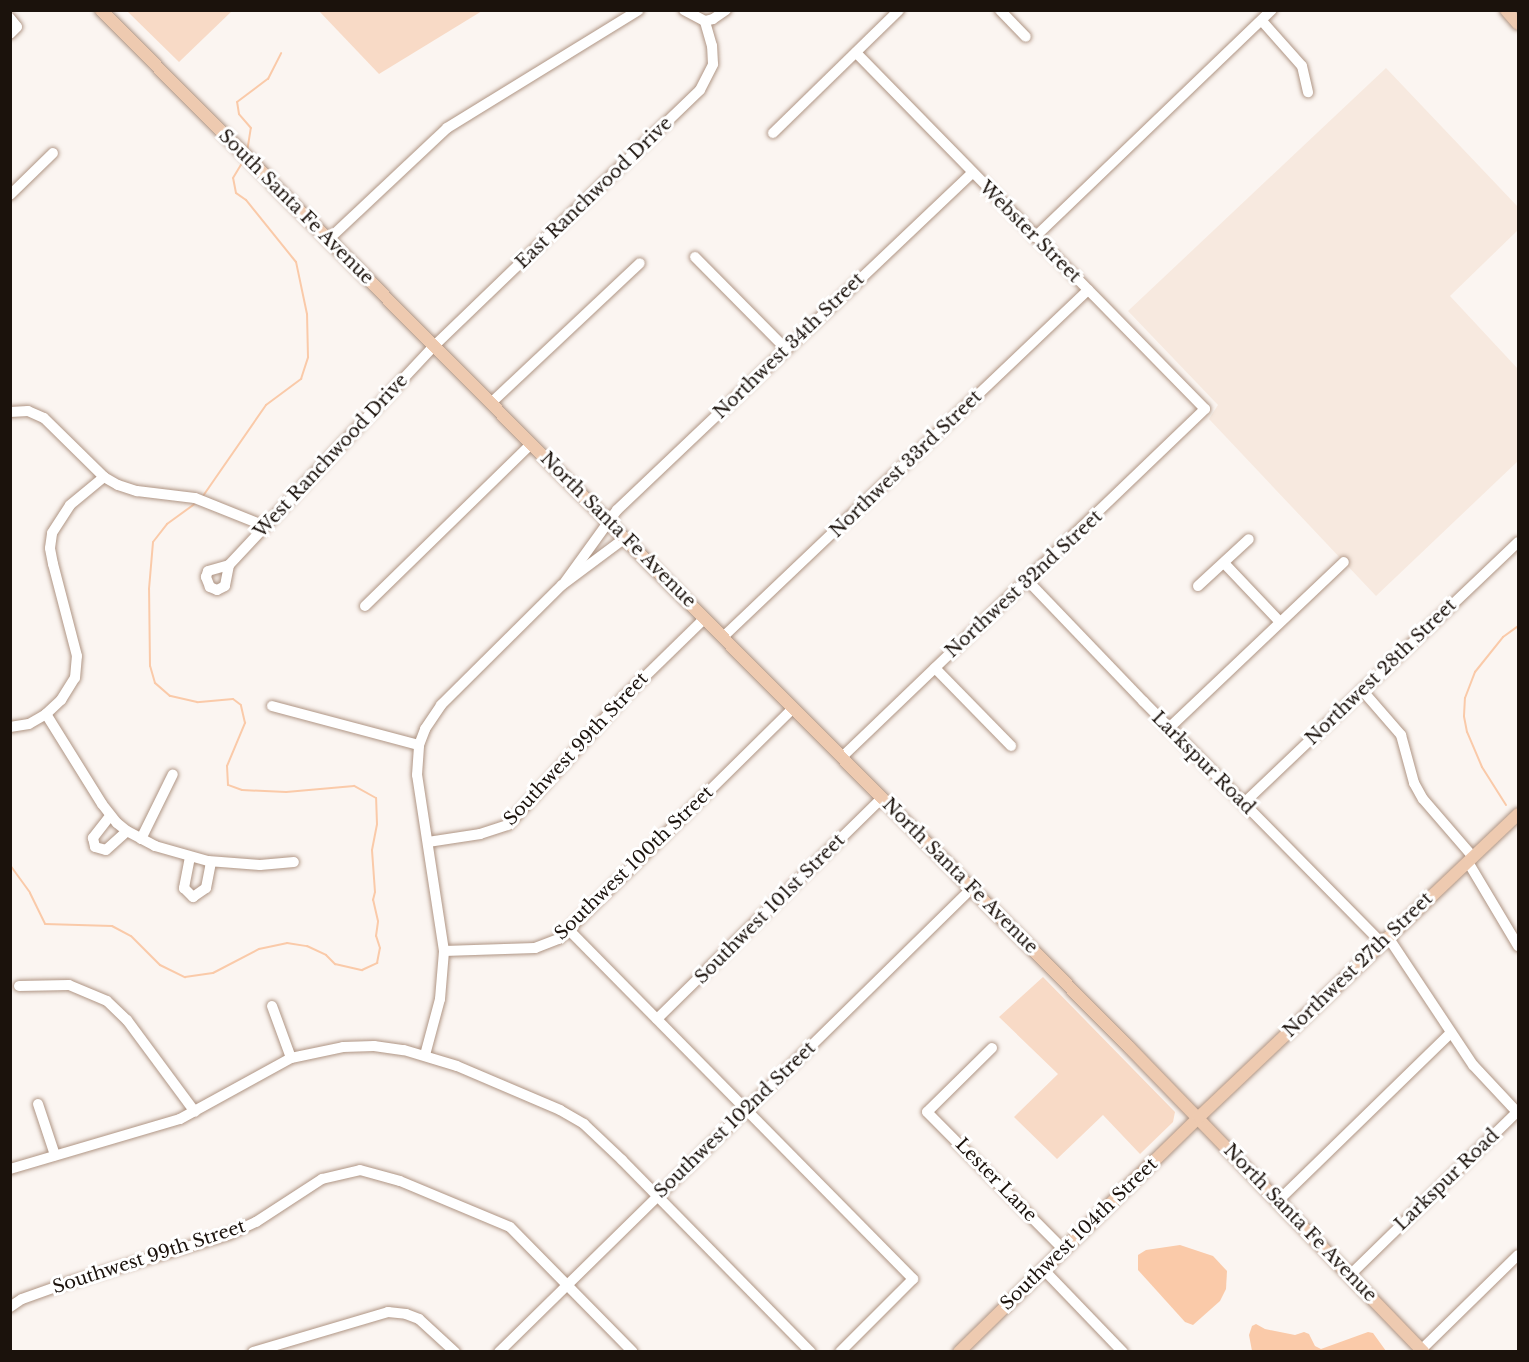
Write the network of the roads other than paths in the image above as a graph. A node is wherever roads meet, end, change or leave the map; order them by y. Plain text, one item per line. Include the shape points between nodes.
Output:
1 (101, 10) edge
2 (639, 10) edge
3 (684, 10) edge
4 (726, 10) edge
5 (899, 10) edge
6 (1000, 10) edge
7 (1272, 10) edge
8 (1506, 10) edge
9 (705, 21) junction
10 (1262, 21) junction
11 (1518, 24) edge
12 (1026, 37) dead end
13 (856, 53) junction
14 (1308, 92) dead end
15 (773, 133) dead end
16 (53, 153) dead end
17 (972, 173) junction
18 (10, 195) edge
19 (1035, 237) junction
20 (329, 239) junction
21 (695, 257) dead end
22 (640, 263) dead end
23 (1088, 290) junction
24 (434, 346) junction
25 (786, 349) junction
26 (491, 404) junction
27 (1205, 410) joint
28 (10, 412) edge
29 (531, 444) junction
30 (104, 477) junction
31 (609, 522) junction
32 (265, 526) junction
33 (625, 538) junction
34 (1249, 538) dead end
35 (1518, 542) edge
36 (1344, 562) dead end
37 (1224, 563) junction
38 (229, 565) dead end
39 (1027, 580) junction
40 (562, 585) junction
41 (1198, 586) dead end
42 (365, 606) dead end
43 (705, 618) junction
44 (1280, 622) junction
45 (723, 637) junction
46 (935, 668) junction
47 (1362, 690) junction
48 (272, 706) dead end
49 (794, 708) junction
50 (46, 714) junction
51 (10, 727) edge
52 (1169, 728) junction
53 (419, 745) junction
54 (1011, 746) dead end
55 (842, 757) junction
56 (173, 774) dead end
57 (882, 798) junction
58 (1244, 803) junction
59 (1518, 814) edge
60 (110, 816) junction
61 (127, 831) junction
62 (141, 839) junction
63 (428, 842) junction
64 (190, 857) junction
65 (1470, 859) junction
66 (211, 862) junction
67 (294, 862) dead end
68 (972, 888) junction
69 (569, 930) junction
70 (1385, 940) junction
71 (1518, 946) edge
72 (444, 951) junction
73 (19, 986) dead end
74 (272, 1006) dead end
75 (657, 1019) junction
76 (1451, 1033) junction
77 (992, 1048) dead end
78 (425, 1055) junction
79 (291, 1058) junction
80 (38, 1104) dead end
81 (746, 1110) junction
82 (195, 1112) junction
83 (1198, 1118) junction
84 (55, 1155) junction
85 (10, 1169) edge
86 (658, 1196) junction
87 (1279, 1200) junction
88 (1063, 1249) junction
89 (1518, 1255) edge
90 (1043, 1269) junction
91 (1350, 1275) junction
92 (567, 1284) junction
93 (10, 1307) edge
94 (1423, 1350) edge
95 (253, 1352) edge
96 (454, 1352) edge
97 (499, 1352) edge
98 (633, 1352) edge
99 (811, 1352) edge
100 (840, 1352) edge
101 (959, 1352) edge
102 (1123, 1352) edge

1 - 20 main road, South Santa Fe Avenue
2 - 20 street via 447,128
3 - 9 street
4 - 9 street
5 - 13 street
6 - 12 street
7 - 10 street
8 - 11 main road
9 - 24 street, East Ranchwood Drive via 713,64 700,90
10 - 14 street via 1302,66
10 - 19 street
13 - 15 street
13 - 17 street, Webster Street
16 - 18 street
17 - 19 street, Webster Street
17 - 25 street, Northwest 34th Street
19 - 23 street, Webster Street
20 - 24 main road, South Santa Fe Avenue
21 - 25 street
22 - 26 street
23 - 27 street, Webster Street
23 - 45 street, Northwest 33rd Street
24 - 26 main road, South Santa Fe Avenue
24 - 32 street, West Ranchwood Drive
25 - 31 street, Northwest 34th Street
26 - 29 main road, North Santa Fe Avenue
27 - 39 street, Northwest 32nd Street
28 - 30 street via 35,413 51,423
29 - 31 main road, North Santa Fe Avenue
29 - 42 street
30 - 32 street via 137,491 208,502
30 - 50 street via 70,505 52,533 53,564 78,665 71,686
31 - 33 main road, North Santa Fe Avenue
31 - 40 street, Northwest 34th Street
32 - 38 street, West Ranchwood Drive
33 - 40 street
33 - 43 main road, North Santa Fe Avenue
34 - 37 street
35 - 47 street, Northwest 28th Street
36 - 44 street
37 - 41 street
37 - 44 street
39 - 46 street, Northwest 32nd Street
39 - 52 street, Larkspur Road
40 - 53 street via 441,705 428,722
43 - 45 main road, North Santa Fe Avenue
43 - 63 street, Southwest 99th Street via 624,697 508,825
44 - 52 street
45 - 49 main road, North Santa Fe Avenue
46 - 54 street
46 - 55 street, Northwest 32nd Street
47 - 58 street, Northwest 28th Street
47 - 65 street via 1401,735 1414,783
48 - 53 street
49 - 55 main road, North Santa Fe Avenue
49 - 69 street, Southwest 100th Street
50 - 51 street via 29,724
50 - 60 street
52 - 58 street, Larkspur Road
53 - 63 street via 417,776
55 - 57 main road, North Santa Fe Avenue
56 - 62 street
57 - 68 main road, North Santa Fe Avenue
57 - 75 street, Southwest 101st Street
58 - 70 street, Larkspur Road
59 - 65 main road, Northwest 27th Street
60 - 61 street
60 - 61 street via 93,838 95,847 106,850
61 - 62 street
62 - 64 street
63 - 72 street
64 - 66 street
64 - 66 street via 184,888 193,897 206,888
65 - 70 main road, Northwest 27th Street
65 - 71 street
66 - 67 street
68 - 81 street, Southwest 102nd Street
68 - 83 main road, North Santa Fe Avenue
69 - 72 street, Southwest 100th Street via 552,943 535,948
69 - 75 street
70 - 76 street, Larkspur Road
70 - 83 main road, Northwest 27th Street
72 - 78 street via 440,999
73 - 82 street via 69,986 107,1001 127,1020
74 - 79 street
75 - 81 street
76 - 87 street
76 - 91 street, Larkspur Road via 1473,1065 1516,1112
77 - 88 street, Lester Lane via 927,1112
78 - 79 street via 359,1046
78 - 86 street via 568,1114 602,1140
79 - 82 street
80 - 84 street
81 - 86 street, Southwest 102nd Street
81 - 100 street via 913,1279
82 - 84 street via 150,1129
83 - 87 main road, North Santa Fe Avenue
83 - 88 main road, Southwest 104th Street
84 - 85 street
86 - 92 street, Southwest 102nd Street
86 - 99 street
87 - 91 main road, North Santa Fe Avenue
88 - 90 main road, Southwest 104th Street
89 - 94 street
90 - 101 main road, Southwest 104th Street
90 - 102 street
91 - 94 main road, North Santa Fe Avenue
92 - 93 street, Southwest 99th Street via 503,1223 389,1177 352,1170 322,1179 256,1222 230,1234 67,1283
92 - 97 street, Southwest 102nd Street
92 - 98 street, Southwest 99th Street
95 - 96 street via 388,1312 419,1319

